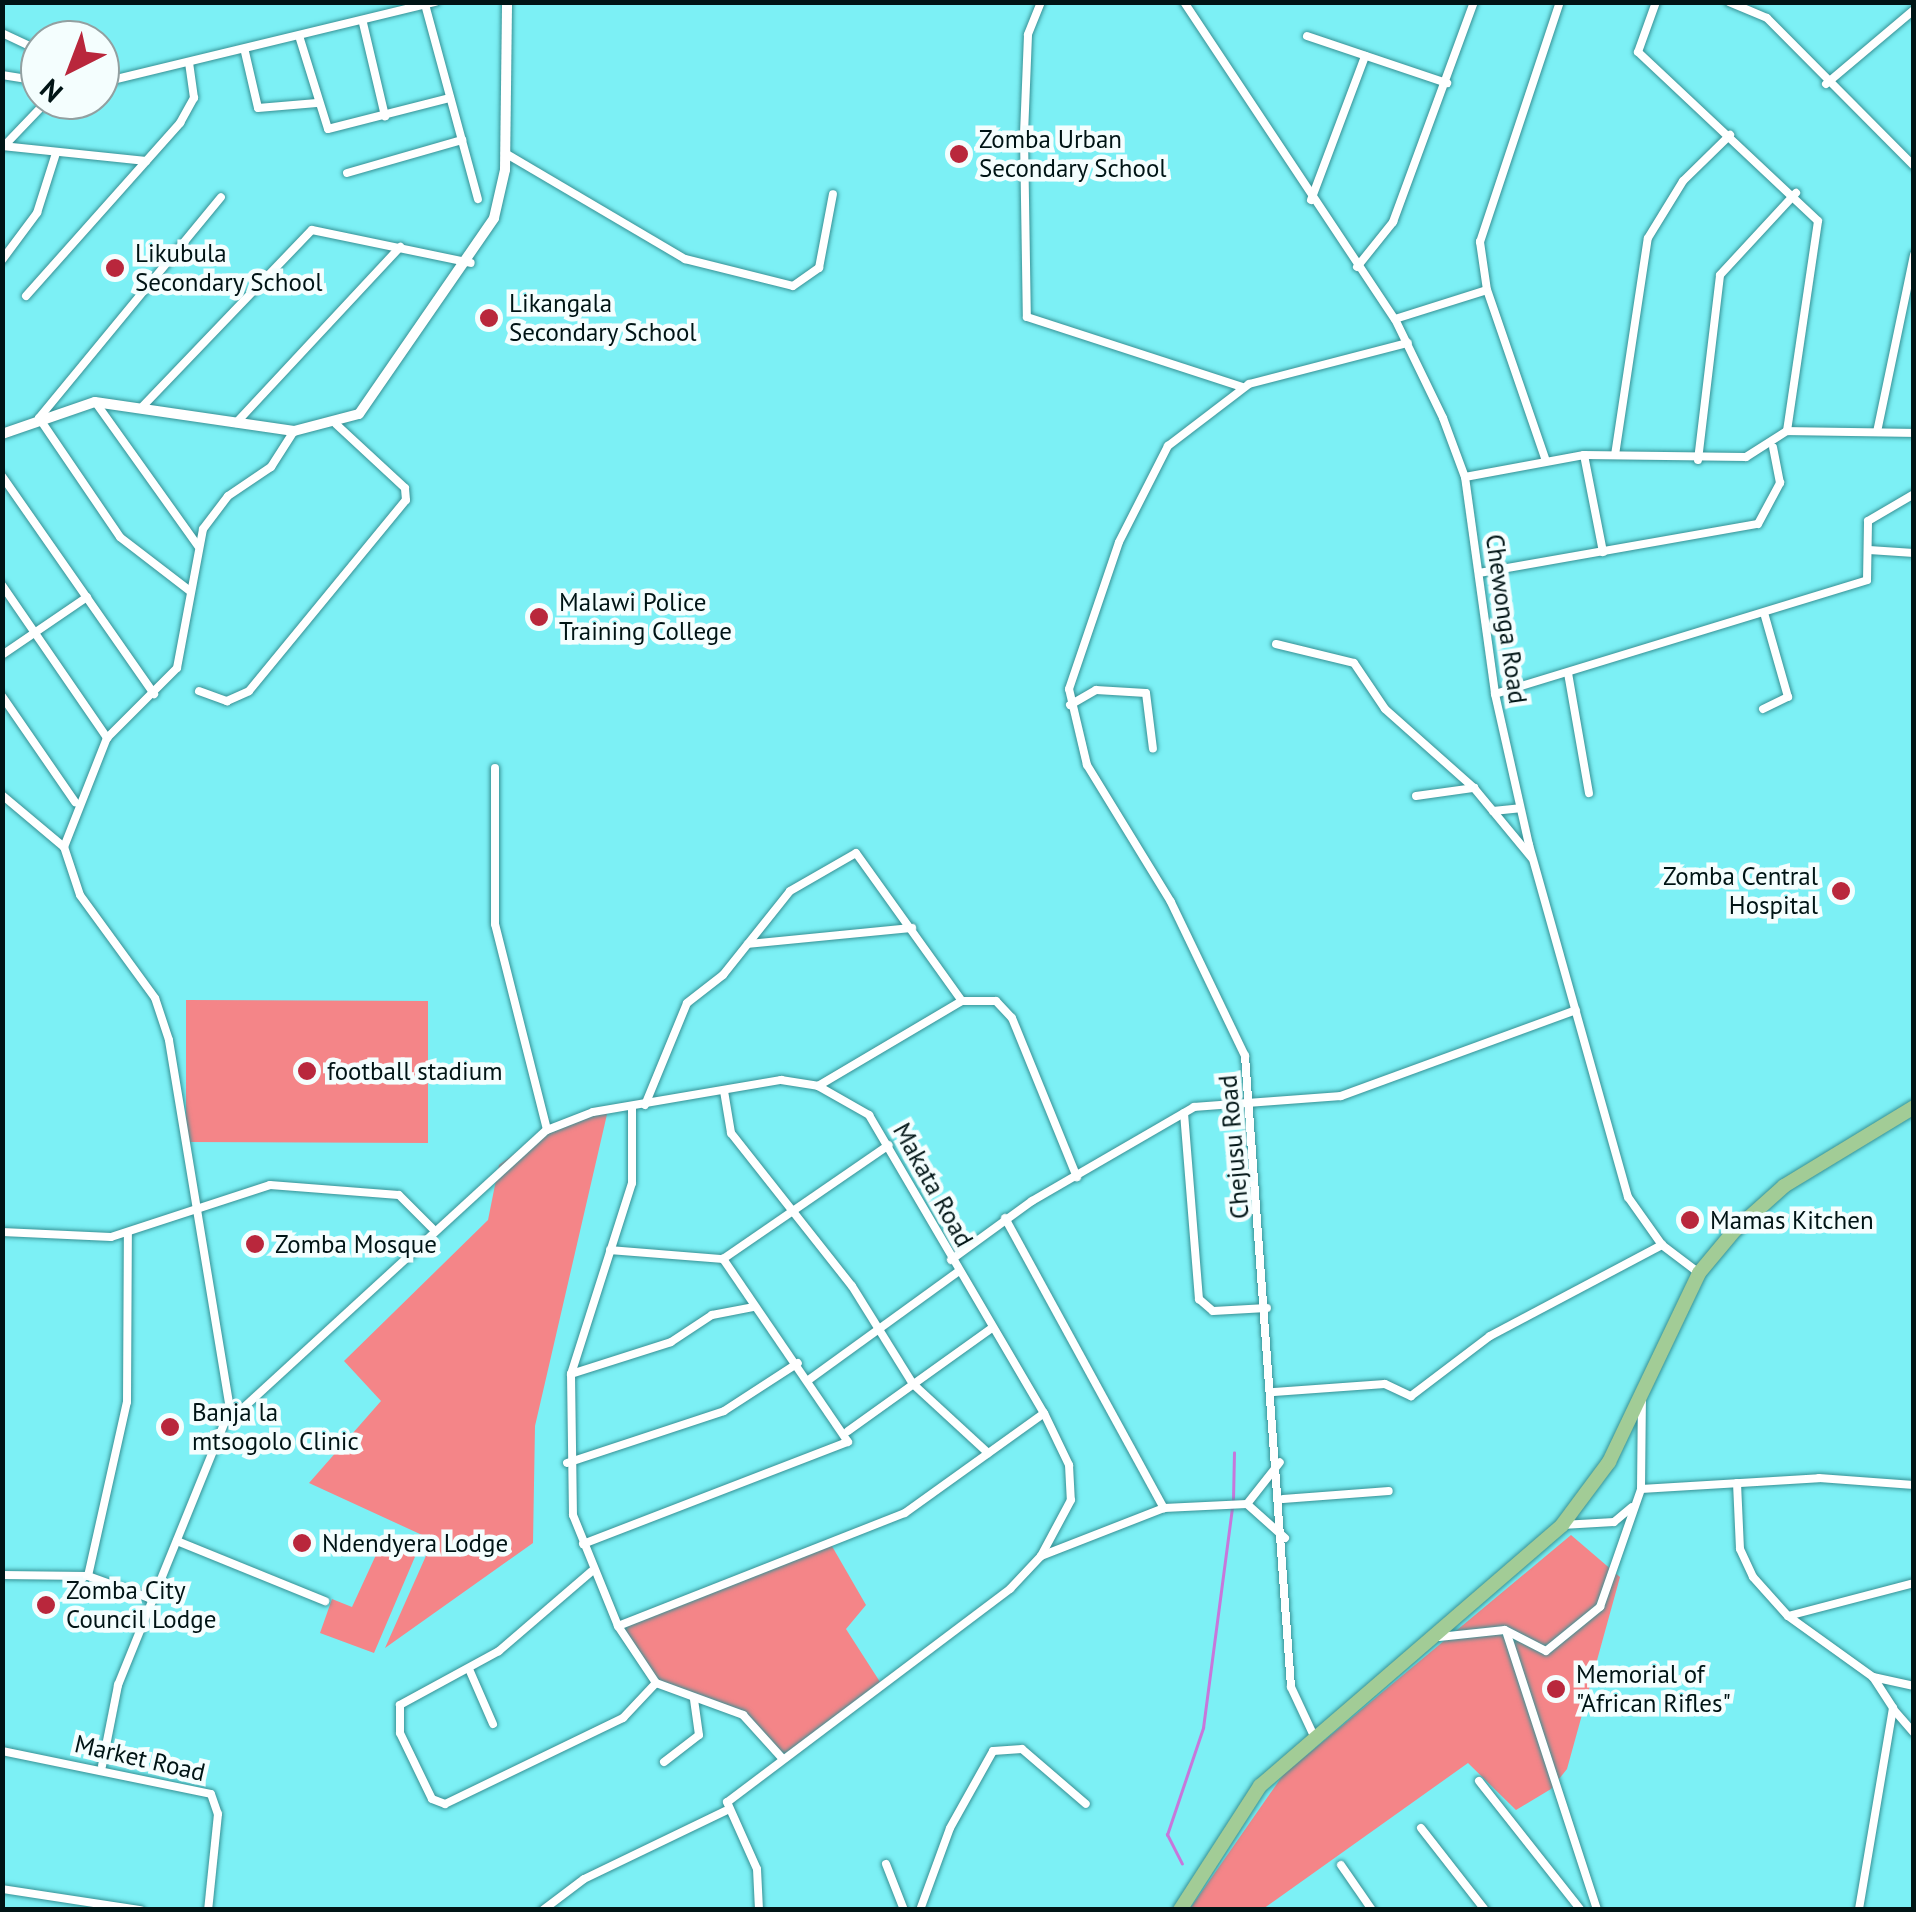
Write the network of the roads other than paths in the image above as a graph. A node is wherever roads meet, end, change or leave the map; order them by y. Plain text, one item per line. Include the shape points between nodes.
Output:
1 (435, 2) edge
2 (506, 2) edge
3 (1041, 2) edge
4 (1184, 2) edge
5 (1474, 2) edge
6 (1560, 2) edge
7 (1656, 2) edge
8 (1729, 2) edge
9 (1754, 6) edge
10 (426, 8) junction
11 (1914, 10) edge
12 (363, 23) junction
13 (1307, 36) dead end
14 (300, 39) junction
15 (244, 52) junction
16 (1364, 56) junction
17 (189, 64) junction
18 (120, 78) edge
19 (1448, 83) junction
20 (1826, 84) junction
21 (450, 98) junction
22 (317, 102) junction
23 (385, 116) junction
24 (29, 120) edge
25 (1730, 135) junction
26 (462, 140) junction
27 (3, 147) edge
28 (505, 152) junction
29 (56, 153) junction
30 (146, 161) junction
31 (1914, 166) edge
32 (347, 174) dead end
33 (1796, 193) junction
34 (833, 194) dead end
35 (221, 197) dead end
36 (478, 198) dead end
37 (1311, 200) junction
38 (400, 247) junction
39 (1914, 255) edge
40 (2, 260) edge
41 (470, 263) junction
42 (1357, 267) junction
43 (1487, 290) junction
44 (26, 296) dead end
45 (1395, 319) junction
46 (1408, 343) junction
47 (1242, 387) junction
48 (95, 402) junction
49 (142, 406) junction
50 (39, 418) junction
51 (336, 424) junction
52 (235, 425) junction
53 (294, 431) junction
54 (1787, 431) junction
55 (1878, 432) junction
56 (1914, 433) edge
57 (2, 434) edge
58 (1773, 448) junction
59 (1584, 455) junction
60 (1614, 455) junction
61 (1546, 460) junction
62 (1698, 460) junction
63 (2, 476) edge
64 (1466, 478) junction
65 (1914, 494) edge
66 (198, 546) junction
67 (1869, 550) junction
68 (1603, 552) junction
69 (1914, 553) edge
70 (1479, 573) junction
71 (2, 584) edge
72 (190, 590) junction
73 (87, 597) junction
74 (1764, 613) junction
75 (35, 633) junction
76 (1276, 644) dead end
77 (2, 655) edge
78 (1568, 673) junction
79 (200, 690) dead end
80 (154, 694) junction
81 (1495, 694) junction
82 (2, 696) edge
83 (1070, 705) junction
84 (1763, 709) dead end
85 (107, 738) junction
86 (1154, 749) dead end
87 (496, 768) dead end
88 (1474, 788) junction
89 (1590, 793) dead end
90 (2, 795) edge
91 (1416, 796) dead end
92 (75, 802) junction
93 (1520, 808) junction
94 (1493, 811) junction
95 (64, 848) junction
96 (1532, 858) junction
97 (912, 928) junction
98 (748, 944) junction
99 (962, 1001) junction
100 (1576, 1010) junction
101 (818, 1086) junction
102 (724, 1091) junction
103 (1251, 1099) junction
104 (645, 1105) junction
105 (1914, 1107) edge
106 (632, 1108) junction
107 (1184, 1113) junction
108 (547, 1130) junction
109 (889, 1145) junction
110 (1077, 1177) junction
111 (201, 1206) junction
112 (794, 1210) junction
113 (1005, 1218) junction
114 (432, 1228) junction
115 (2, 1232) edge
116 (128, 1232) junction
117 (1662, 1245) junction
118 (610, 1250) junction
119 (723, 1259) junction
120 (951, 1260) junction
121 (958, 1272) junction
122 (1700, 1274) junction
123 (754, 1307) junction
124 (1268, 1308) junction
125 (992, 1328) junction
126 (876, 1331) junction
127 (798, 1362) junction
128 (571, 1374) junction
129 (810, 1379) junction
130 (913, 1384) junction
131 (1274, 1392) junction
132 (1641, 1394) junction
133 (1044, 1413) junction
134 (230, 1420) junction
135 (848, 1431) junction
136 (988, 1453) junction
137 (1280, 1462) junction
138 (566, 1463) junction
139 (1737, 1483) junction
140 (1914, 1486) edge
141 (1641, 1489) junction
142 (1389, 1491) dead end
143 (1282, 1499) junction
144 (1247, 1504) junction
145 (1635, 1504) junction
146 (1164, 1508) junction
147 (1562, 1525) junction
148 (1286, 1539) junction
149 (178, 1542) junction
150 (583, 1544) junction
151 (1041, 1556) junction
152 (592, 1571) junction
153 (2, 1575) edge
154 (88, 1576) junction
155 (1914, 1583) edge
156 (152, 1599) junction
157 (326, 1600) dead end
158 (1788, 1616) junction
159 (618, 1626) junction
160 (1505, 1630) junction
161 (1435, 1638) junction
162 (469, 1669) junction
163 (1874, 1677) junction
164 (656, 1683) junction
165 (1914, 1686) edge
166 (694, 1698) junction
167 (1893, 1708) junction
168 (494, 1724) dead end
169 (1914, 1733) edge
170 (1313, 1734) junction
171 (2, 1751) edge
172 (782, 1758) junction
173 (664, 1762) dead end
174 (102, 1766) junction
175 (1479, 1781) dead end
176 (1086, 1804) dead end
177 (725, 1810) junction
178 (1421, 1828) dead end
179 (886, 1864) dead end
180 (1341, 1864) dead end
181 (2, 1889) edge
182 (1594, 1898) junction
183 (1182, 1906) edge
184 (140, 1910) edge
185 (208, 1910) edge
186 (543, 1910) edge
187 (759, 1910) edge
188 (904, 1910) edge
189 (920, 1910) edge
190 (1372, 1910) edge
191 (1484, 1910) edge
192 (1585, 1910) edge
193 (1597, 1910) edge
194 (1859, 1910) edge

1 - 10 street
2 - 28 street
3 - 47 street via 1028,35 1027,317
4 - 37 street, Chewonga Road
5 - 19 street
6 - 43 street via 1484,220
7 - 25 street via 1638,52
8 - 9 street
9 - 20 street
10 - 12 street
10 - 21 street
11 - 20 street
12 - 14 street
12 - 23 street
13 - 16 street
14 - 15 street
14 - 22 street
15 - 17 street
15 - 22 street via 258,108
16 - 19 street
16 - 37 street
17 - 18 street
17 - 30 street via 190,108
19 - 42 street via 1392,222
20 - 31 street
21 - 23 street
21 - 26 street
22 - 23 street via 328,129
24 - 27 street
25 - 33 street
25 - 60 street via 1682,181 1648,238
26 - 32 street
26 - 36 street
27 - 29 street
28 - 34 street via 685,258 793,286 819,268
28 - 41 street via 494,218
29 - 30 street
29 - 40 street via 37,213
30 - 44 street
33 - 54 street via 1819,234
33 - 62 street via 1720,275
35 - 50 street
37 - 42 street, Chewonga Road
38 - 41 street
38 - 49 street via 326,229 299,236
38 - 52 street
39 - 55 street
41 - 51 street via 359,414
42 - 45 street, Chewonga Road
43 - 45 street
43 - 61 street
45 - 46 street, Chewonga Road
46 - 47 street
46 - 64 street, Chewonga Road
47 - 83 street, Chejusu Road via 1154,463 1072,668
48 - 49 street
48 - 50 street
48 - 66 street
49 - 52 street
50 - 57 street
50 - 72 street via 120,537
51 - 53 street
51 - 79 street via 405,488 406,500 249,691 227,701
52 - 53 street
53 - 66 street via 271,467 228,496
54 - 55 street
54 - 58 street
55 - 56 street
58 - 62 street
58 - 68 street via 1780,483 1758,524
59 - 60 street
59 - 61 street
59 - 68 street
60 - 62 street
61 - 64 street
63 - 73 street
64 - 70 street, Chewonga Road
65 - 67 street via 1872,516
66 - 72 street
67 - 69 street
67 - 74 street via 1867,580
68 - 70 street
70 - 81 street, Chewonga Road
71 - 75 street
72 - 80 street via 182,654
73 - 75 street
73 - 80 street
74 - 78 street
74 - 84 street via 1788,696
75 - 77 street
75 - 85 street
76 - 88 street via 1354,664 1385,710
78 - 81 street
78 - 89 street
80 - 85 street
81 - 93 street, Chewonga Road
82 - 92 street
83 - 86 street via 1096,690 1146,692
83 - 103 street, Chejusu Road via 1099,789 1170,902 1242,1047
85 - 92 street
87 - 108 street via 495,924
88 - 91 street
88 - 94 street
90 - 95 street
92 - 95 street
93 - 94 street
93 - 96 street, Chewonga Road
94 - 96 street
95 - 111 street via 80,895 156,998
96 - 100 street, Chewonga Road
97 - 98 street
97 - 98 street via 856,853 790,890
97 - 99 street
98 - 104 street via 679,1016
99 - 101 street
99 - 110 street via 996,1001 1012,1018
100 - 103 street via 1354,1093
100 - 117 street, Chewonga Road via 1628,1197
101 - 102 street, Makata Road via 781,1080
101 - 109 street, Makata Road via 869,1114
102 - 104 street, Makata Road
102 - 112 street via 731,1133
103 - 107 street
103 - 124 street, Chejusu Road
104 - 106 street, Makata Road
105 - 122 highway via 1784,1186
106 - 108 street, Makata Road
106 - 118 street via 632,1183
107 - 110 street
107 - 124 street via 1200,1298 1213,1310
108 - 114 street, Makata Road
109 - 112 street
109 - 120 street, Makata Road
110 - 113 street
111 - 114 street via 270,1185 399,1195
111 - 116 street
111 - 134 street
112 - 119 street
112 - 126 street
113 - 120 street
113 - 146 street
114 - 134 street, Makata Road
115 - 116 street
116 - 154 street via 126,1402
117 - 122 street, Chewonga Road
117 - 131 street via 1490,1336 1411,1396 1384,1384
118 - 119 street
118 - 128 street
119 - 123 street
120 - 121 street, Makata Road
121 - 125 street, Makata Road
121 - 126 street
122 - 132 highway
123 - 127 street
123 - 128 street via 712,1315 670,1342
124 - 131 street, Chejusu Road
125 - 130 street
125 - 133 street, Makata Road
126 - 129 street
126 - 130 street
127 - 129 street
127 - 138 street via 732,1408
128 - 138 street
129 - 135 street
130 - 135 street
130 - 136 street
131 - 137 street, Chejusu Road
132 - 141 street
132 - 147 highway via 1608,1462
133 - 136 street
133 - 151 street, Makata Road via 1072,1486
134 - 149 street
135 - 150 street via 841,1450 814,1450
136 - 159 street via 905,1513
137 - 143 street, Chejusu Road
137 - 144 street
138 - 150 street
139 - 140 street
139 - 141 street
139 - 158 street via 1745,1564
141 - 145 street
142 - 143 street
143 - 148 street, Chejusu Road
144 - 146 street
144 - 148 street
145 - 147 street via 1614,1522
145 - 160 street via 1600,1607 1582,1629 1546,1651
146 - 151 street
147 - 161 highway
148 - 170 street, Chejusu Road via 1291,1688
149 - 156 street
149 - 157 street
150 - 152 street
151 - 172 street, Makata Road
152 - 159 street
152 - 162 street
153 - 154 street
154 - 156 street
155 - 158 street
156 - 174 street via 118,1685
158 - 163 street
159 - 164 street
160 - 161 street
160 - 182 street
161 - 170 highway
162 - 164 street via 398,1710 400,1732 438,1804 623,1718
162 - 168 street
163 - 165 street
163 - 167 street
164 - 166 street
166 - 172 street via 754,1722
166 - 173 street via 700,1732
167 - 169 street
167 - 194 street
170 - 183 highway via 1248,1802
171 - 174 street, Market Road
172 - 177 street, Makata Road
174 - 185 street, Market Road via 214,1799
175 - 192 street
176 - 189 street via 1022,1749 993,1751 950,1828
177 - 186 street, Makata Road via 584,1879
177 - 187 street via 754,1861
178 - 191 street
179 - 188 street
180 - 190 street
181 - 184 street
182 - 192 street
182 - 193 street

